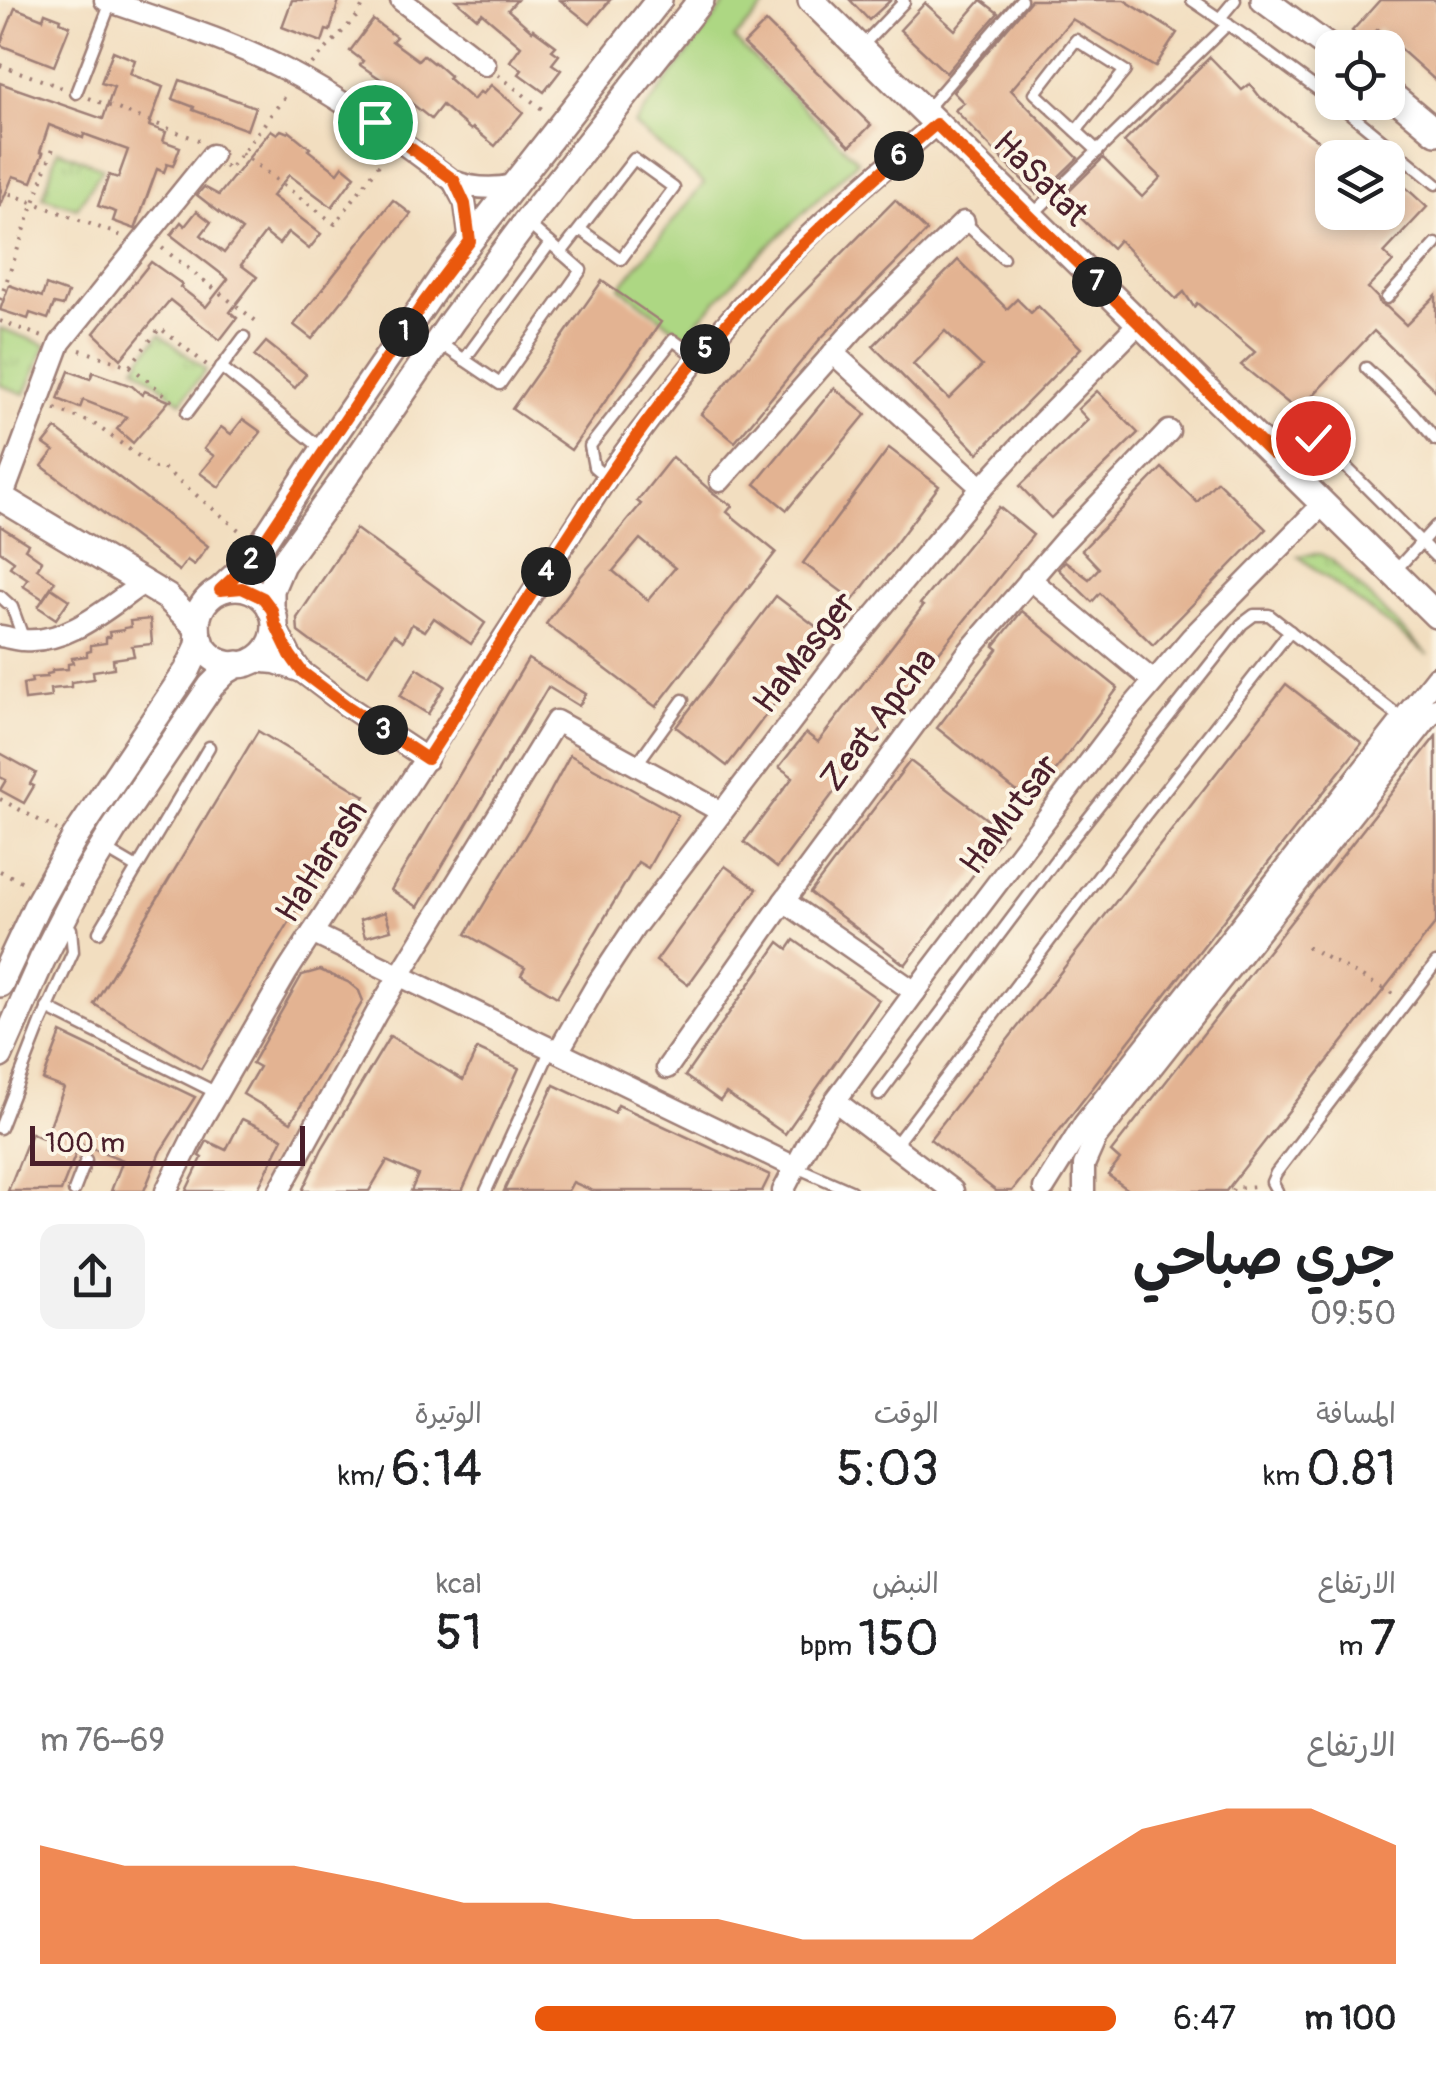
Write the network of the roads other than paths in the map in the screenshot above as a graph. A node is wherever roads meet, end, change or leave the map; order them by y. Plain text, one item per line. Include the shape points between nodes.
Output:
1 (401, 0) edge
2 (659, 0) edge
3 (701, 0) edge
4 (811, 0) edge
5 (902, 0) edge
6 (1021, 0) edge
7 (1192, 0) edge
8 (1235, 0) edge
9 (1264, 0) edge
10 (108, 1) edge
11 (1224, 21) junction
12 (1315, 38) edge
13 (860, 49) junction
14 (485, 65) road end
15 (1315, 87) edge
16 (76, 93) road end
17 (1405, 106) edge
18 (930, 118) junction
19 (1357, 120) edge
20 (1076, 131) junction
21 (1436, 132) edge
22 (1098, 151) junction
23 (212, 155) road end
24 (454, 180) junction
25 (1436, 184) edge
26 (513, 185) junction
27 (1030, 216) junction
28 (526, 222) junction
29 (964, 222) joint
30 (581, 230) junction
31 (470, 241) junction
32 (550, 244) junction
33 (1436, 244) edge
34 (561, 253) junction
35 (1002, 258) dead end
36 (1387, 298) dead end
37 (1139, 323) junction
38 (244, 337) road end
39 (438, 342) junction
40 (832, 354) junction
41 (698, 358) junction
42 (464, 360) junction
43 (1366, 368) dead end
44 (219, 370) junction
45 (186, 412) road end
46 (1169, 431) dead end
47 (1436, 440) edge
48 (323, 450) junction
49 (1272, 454) junction
50 (607, 478) junction
51 (720, 481) dead end
52 (982, 488) junction
53 (1, 498) edge
54 (1323, 504) junction
55 (1436, 526) edge
56 (1421, 542) junction
57 (1436, 557) edge
58 (1393, 572) junction
59 (1030, 579) junction
60 (148, 586) junction
61 (217, 592) junction
62 (0, 596) edge
63 (1436, 614) edge
64 (273, 617) junction
65 (1290, 631) junction
66 (199, 634) junction
67 (0, 636) edge
68 (25, 641) junction
69 (245, 663) junction
70 (302, 672) junction
71 (1436, 678) edge
72 (1152, 681) junction
73 (683, 700) dead end
74 (1436, 708) edge
75 (1410, 726) junction
76 (209, 747) dead end
77 (427, 759) junction
78 (636, 765) junction
79 (722, 812) junction
80 (102, 848) junction
81 (137, 868) junction
82 (784, 902) junction
83 (62, 918) junction
84 (99, 932) dead end
85 (312, 933) junction
86 (1436, 963) edge
87 (400, 976) junction
88 (0, 984) edge
89 (915, 992) junction
90 (47, 1008) junction
91 (554, 1051) junction
92 (0, 1055) edge
93 (667, 1068) dead end
94 (216, 1094) junction
95 (878, 1096) dead end
96 (835, 1101) junction
97 (0, 1128) edge
98 (894, 1146) junction
99 (86, 1160) dead end
100 (794, 1166) junction
101 (1275, 1188) edge
102 (1042, 1190) edge
103 (74, 1191) edge
104 (166, 1191) edge
105 (279, 1191) edge
106 (486, 1191) edge
107 (782, 1191) edge
108 (851, 1191) edge
109 (952, 1191) edge
110 (1080, 1191) edge

1 - 14 street
2 - 26 street
3 - 28 street
4 - 13 street, HaSatat
5 - 13 lane
6 - 18 lane
7 - 11 lane
8 - 11 lane
9 - 12 street
10 - 16 lane
10 - 24 street via 300,77
11 - 15 lane
11 - 22 lane
13 - 18 street, HaSatat
17 - 21 street
18 - 27 street, HaSatat
18 - 41 street, HaHarash via 784,261
19 - 25 lane
20 - 20 lane via 1125,71 1076,40 1035,93
20 - 22 lane
22 - 27 lane
23 - 53 street via 60,343
24 - 26 street via 485,189
24 - 31 street
26 - 31 street
27 - 37 street, HaSatat
28 - 32 lane
28 - 39 street
29 - 35 lane
29 - 40 street
30 - 30 lane via 621,259 674,188 634,158
30 - 34 lane
31 - 48 street
32 - 34 lane
32 - 42 lane
33 - 36 lane
34 - 42 lane via 581,270 500,384
37 - 49 street, HaSatat
37 - 52 street, HaMasger
38 - 44 lane
39 - 42 lane
39 - 64 street via 282,564 272,590
40 - 51 street
40 - 52 street
41 - 50 street, HaHarash
41 - 50 lane via 673,340 590,446 594,467
43 - 47 lane
44 - 45 lane
44 - 48 lane
46 - 59 street, Zeat Apcha
48 - 61 street via 260,546
49 - 54 street, HaSatat
49 - 56 lane via 1286,439 1313,438
50 - 77 street, HaHarash
52 - 79 street, HaMasger via 852,642
53 - 60 street
54 - 58 street, HaSatat
54 - 72 street, HaMutsar
55 - 56 lane
56 - 57 lane
56 - 58 lane
58 - 63 street, HaSatat
59 - 72 street
59 - 82 street, Zeat Apcha via 948,677
60 - 61 street via 179,596
60 - 66 street via 180,609
60 - 68 street via 77,628
61 - 64 street via 250,590
61 - 66 street via 200,612
62 - 68 lane via 12,607
64 - 69 street via 269,647
64 - 70 street
65 - 75 lane
65 - 95 lane via 1269,614 1242,624
65 - 98 lane
66 - 69 street via 215,658
66 - 88 street via 187,671 74,839
67 - 68 street
69 - 70 street
69 - 80 street via 210,686
70 - 77 street
71 - 75 street
72 - 89 street, HaMutsar
73 - 78 lane
74 - 75 street
75 - 102 street via 1084,1124
75 - 110 street via 1096,1138
76 - 81 lane
77 - 85 street, HaHarash
78 - 79 street
78 - 87 street via 556,721
79 - 91 street, HaMasger via 627,938
80 - 81 lane
80 - 83 street
81 - 84 lane
82 - 89 street
82 - 93 street, Zeat Apcha
83 - 90 lane via 71,929 73,952
83 - 92 street
85 - 87 street
85 - 94 street, HaHarash
86 - 101 lane via 1276,1172
87 - 91 street
87 - 105 street
89 - 96 street, HaMutsar
90 - 94 lane
90 - 97 lane
91 - 100 street
91 - 106 lane
94 - 104 street, HaHarash
96 - 98 street
96 - 100 street, HaMutsar
98 - 109 street
99 - 103 lane
100 - 107 street, HaMutsar
100 - 108 lane
102 - 110 street

